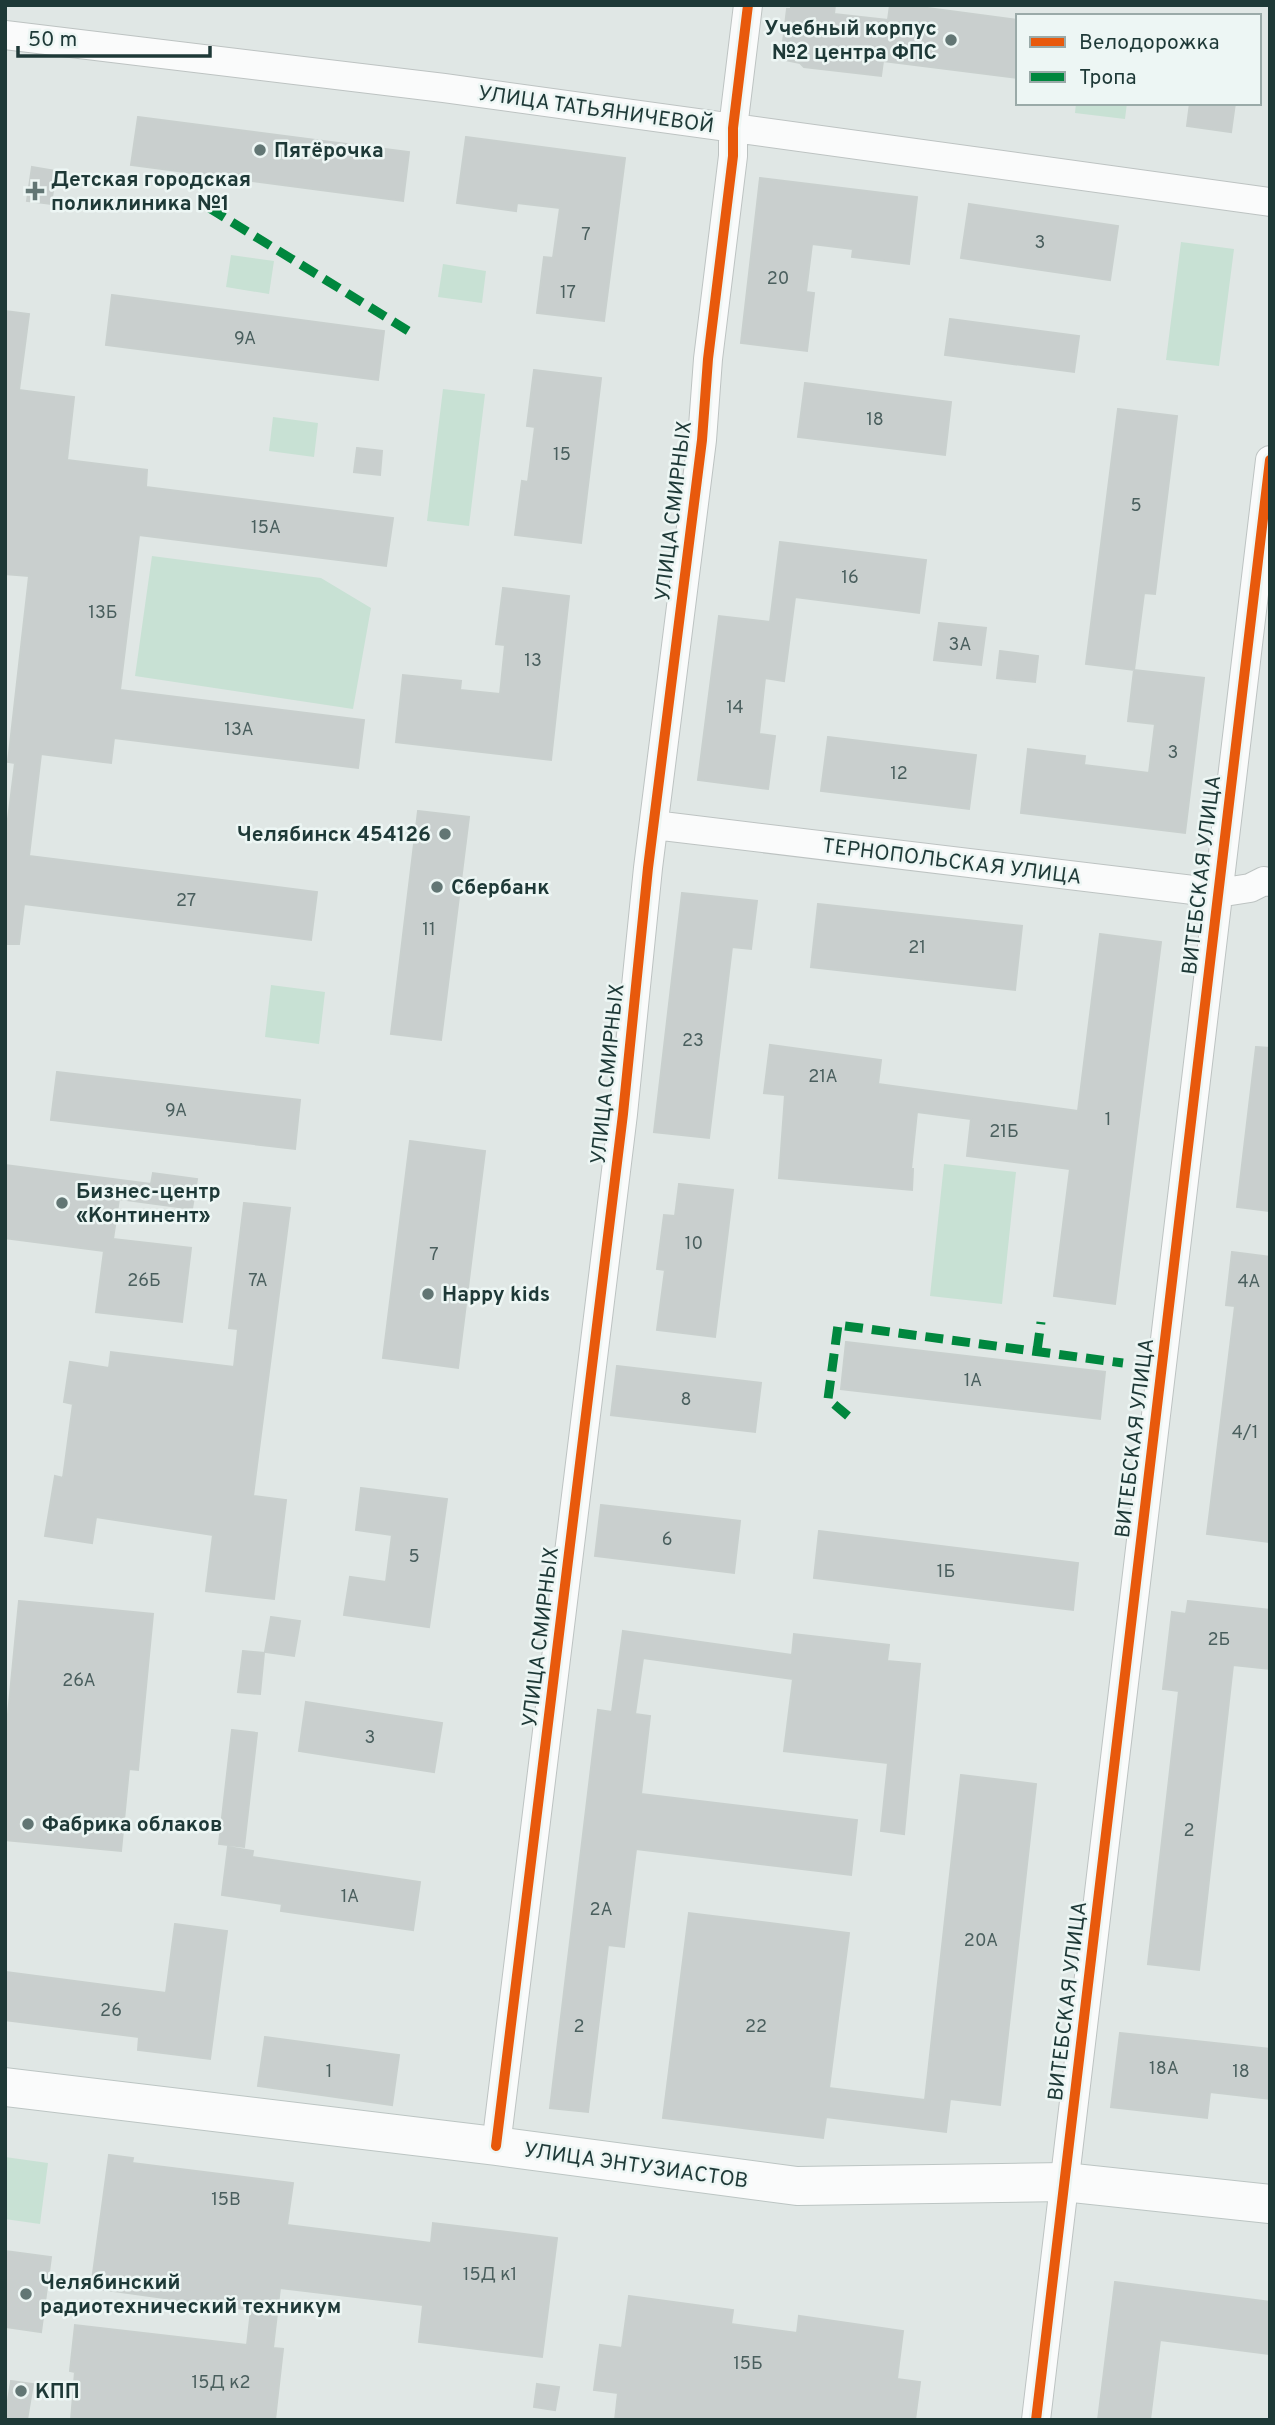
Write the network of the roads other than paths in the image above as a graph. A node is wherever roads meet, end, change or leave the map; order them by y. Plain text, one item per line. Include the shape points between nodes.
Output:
1 (748, 5) edge
2 (5, 35) edge
3 (733, 128) junction
4 (1270, 202) edge
5 (1270, 460) edge
6 (654, 825) junction
7 (1263, 889) edge
8 (1218, 893) junction
9 (5, 2087) edge
10 (496, 2146) junction
11 (1065, 2182) junction
12 (1270, 2204) edge
13 (1036, 2420) edge

1 - 3 street, УЛИЦА СМИРНЫХ
2 - 3 street, УЛИЦА ТАТЬЯНИЧЕВОЙ
3 - 4 street, УЛИЦА ТАТЬЯНИЧЕВОЙ
3 - 6 street, УЛИЦА СМИРНЫХ via 702,440
5 - 8 street, ВИТЕБСКАЯ УЛИЦА
6 - 8 street, ТЕРНОПОЛЬСКАЯ УЛИЦА
6 - 10 street, УЛИЦА СМИРНЫХ via 623,1114
7 - 8 street, ТЕРНОПОЛЬСКАЯ УЛИЦА
8 - 11 street, ВИТЕБСКАЯ УЛИЦА
9 - 10 main road, УЛИЦА ЭНТУЗИАСТОВ
10 - 11 main road, УЛИЦА ЭНТУЗИАСТОВ via 797,2186
11 - 12 main road, УЛИЦА ЭНТУЗИАСТОВ
11 - 13 street, ВИТЕБСКАЯ УЛИЦА

